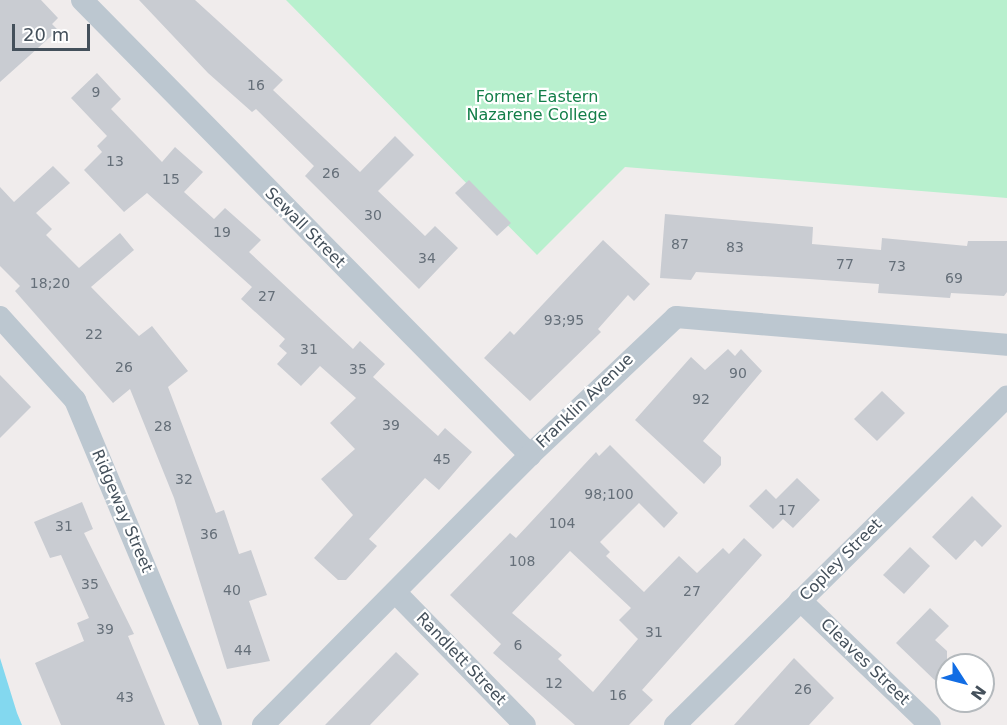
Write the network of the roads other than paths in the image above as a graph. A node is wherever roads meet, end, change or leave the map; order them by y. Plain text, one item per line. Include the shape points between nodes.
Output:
1 (82, 0) edge
2 (0, 317) edge
3 (1007, 345) edge
4 (1007, 396) edge
5 (530, 455) junction
6 (397, 594) junction
7 (801, 600) junction
8 (211, 725) edge
9 (263, 725) edge
10 (525, 725) edge
11 (675, 725) edge
12 (930, 725) edge

1 - 5 street, Sewall Street
2 - 8 street, Ridgeway Street via 75,400
3 - 5 street, Franklin Avenue via 676,317
4 - 7 street, Copley Street
5 - 6 street, Franklin Avenue
6 - 9 street, Franklin Avenue
6 - 10 street, Randlett Street
7 - 11 street, Copley Street
7 - 12 street, Cleaves Street

